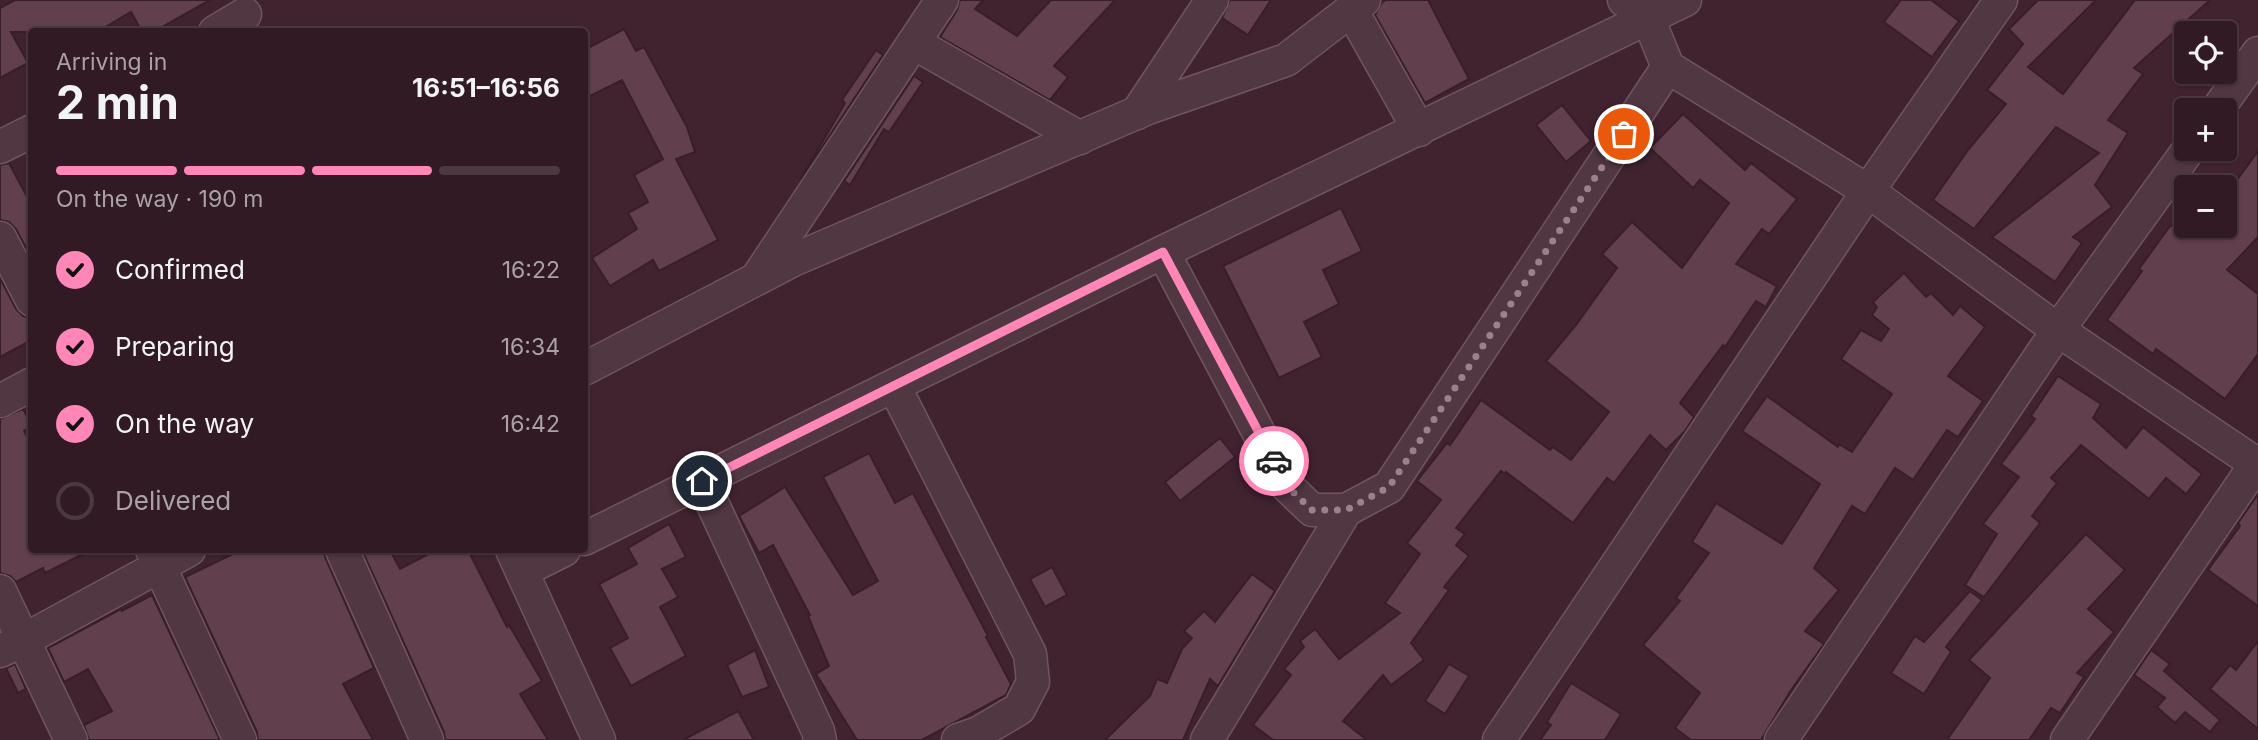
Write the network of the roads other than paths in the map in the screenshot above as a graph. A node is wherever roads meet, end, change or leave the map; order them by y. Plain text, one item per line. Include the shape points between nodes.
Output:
1 (942, 0) edge
2 (1212, 0) edge
3 (1685, 0) edge
4 (2001, 0) edge
5 (1358, 5) edge
6 (1636, 9) edge
7 (247, 15) edge
8 (223, 28) edge
9 (914, 43) junction
10 (2258, 53) edge
11 (1668, 67) junction
12 (2226, 98) edge
13 (1138, 113) junction
14 (1419, 130) junction
15 (28, 133) edge
16 (1080, 138) junction
17 (0, 146) edge
18 (2180, 161) edge
19 (1868, 191) junction
20 (0, 238) edge
21 (1163, 252) junction
22 (756, 279) junction
23 (28, 292) edge
24 (2058, 330) junction
25 (588, 367) edge
26 (28, 386) edge
27 (894, 386) junction
28 (0, 401) edge
29 (2257, 463) edge
30 (702, 481) junction
31 (1346, 510) junction
32 (588, 538) edge
33 (175, 553) edge
34 (342, 553) edge
35 (550, 553) edge
36 (156, 557) edge
37 (517, 560) edge
38 (0, 591) edge
39 (12, 646) edge
40 (71, 740) edge
41 (240, 740) edge
42 (427, 740) edge
43 (599, 740) edge
44 (820, 740) edge
45 (958, 740) edge
46 (1207, 740) edge
47 (1499, 740) edge
48 (1781, 740) edge
49 (2067, 740) edge

1 - 9 street
2 - 13 street
3 - 6 street
4 - 19 street
5 - 13 street via 1286,60
5 - 14 street
6 - 11 street
6 - 14 street
7 - 8 street
9 - 16 street
9 - 22 street
10 - 12 street
11 - 19 street
11 - 31 street via 1389,487
13 - 16 street
14 - 21 street
15 - 17 street
16 - 22 street
18 - 24 street
19 - 24 street
19 - 47 street
20 - 23 street
21 - 27 street
21 - 31 street via 1287,486 1312,510
22 - 25 street
24 - 29 street
24 - 48 street
26 - 28 street
27 - 30 street
27 - 45 street via 1030,654 1033,682 1019,709
29 - 49 street
30 - 32 street
30 - 44 street
31 - 46 street
33 - 36 street
34 - 42 street
35 - 37 street
36 - 39 street
36 - 41 street
37 - 43 street
38 - 39 street
39 - 40 street

